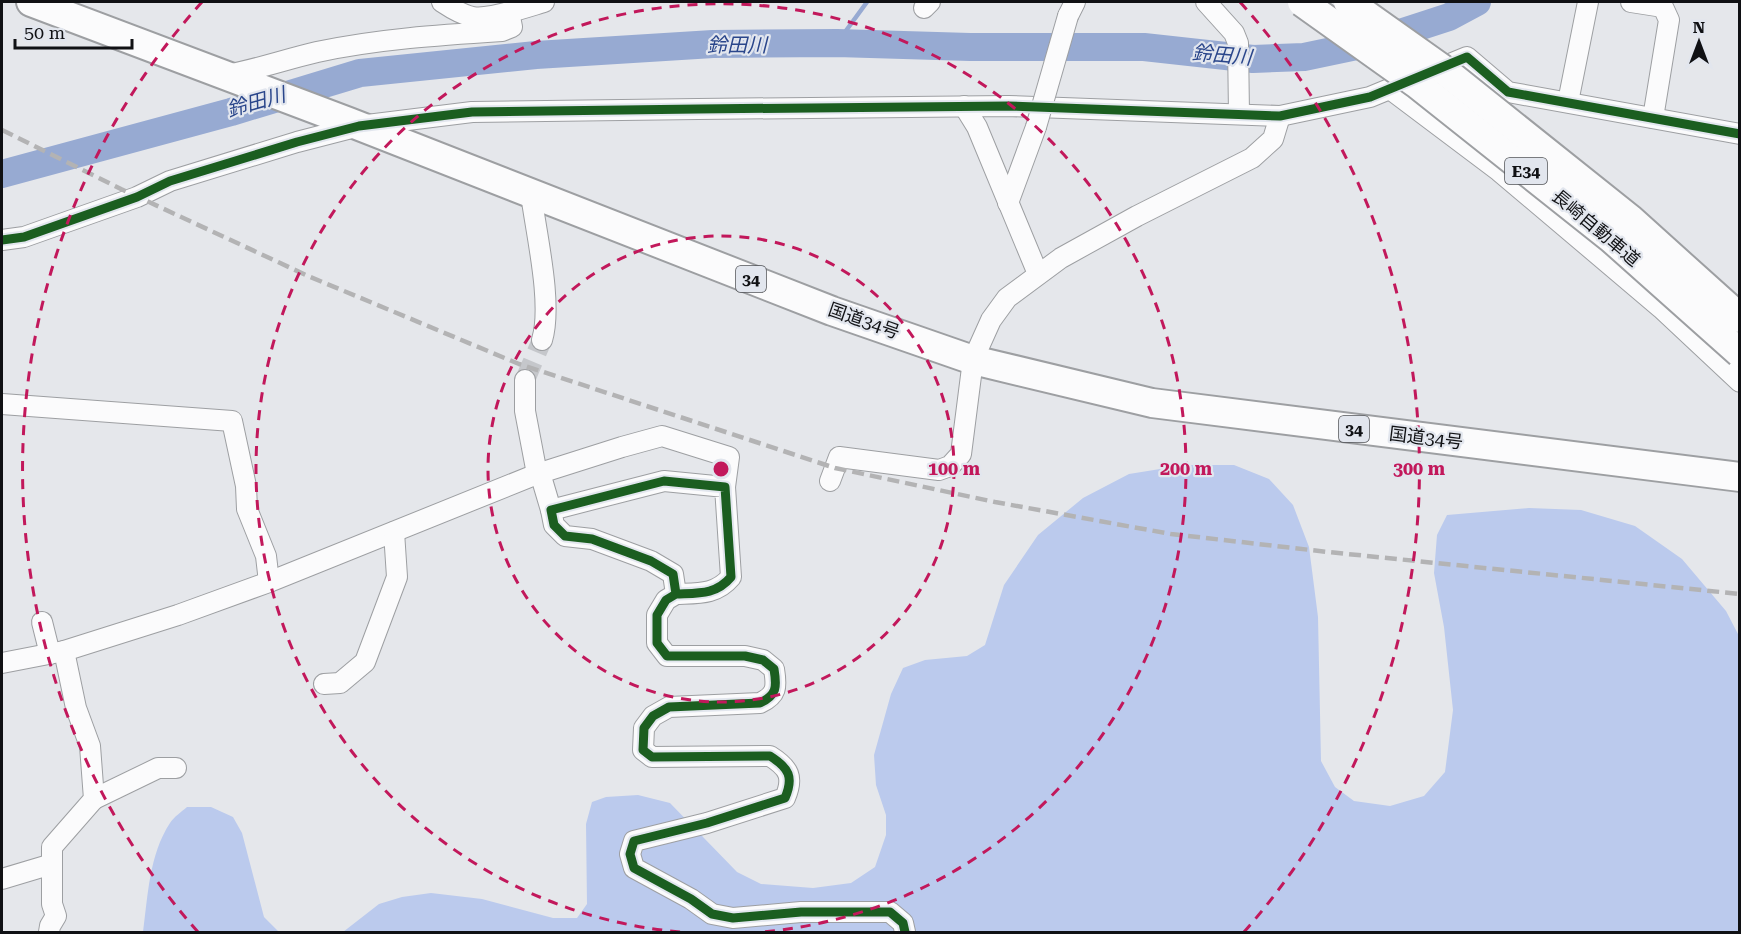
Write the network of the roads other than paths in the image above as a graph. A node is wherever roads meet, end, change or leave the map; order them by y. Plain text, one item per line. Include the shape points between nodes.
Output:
1 (31, 2) edge
2 (442, 2) edge
3 (544, 2) edge
4 (1302, 2) edge
5 (1348, 2) edge
6 (1588, 2) edge
7 (1630, 2) edge
8 (1216, 3) edge
9 (1664, 4) edge
10 (1071, 9) edge
11 (509, 12) junction
12 (229, 77) junction
13 (1390, 89) junction
14 (1568, 102) junction
15 (964, 106) junction
16 (1239, 107) junction
17 (1280, 116) junction
18 (1653, 118) junction
19 (354, 124) junction
20 (1738, 127) edge
21 (531, 194) junction
22 (1008, 203) junction
23 (2, 240) edge
24 (1038, 274) junction
25 (1740, 318) edge
26 (542, 340) tunnel mouth
27 (1740, 353) edge
28 (973, 360) junction
29 (525, 380) tunnel mouth
30 (1740, 382) edge
31 (2, 404) edge
32 (539, 473) junction
33 (1740, 477) edge
34 (830, 481) dead end
35 (725, 487) junction
36 (551, 510) junction
37 (394, 532) junction
38 (269, 582) junction
39 (676, 594) junction
40 (42, 622) dead end
41 (57, 653) junction
42 (2, 663) edge
43 (324, 684) dead end
44 (176, 768) dead end
45 (94, 799) junction
46 (52, 864) junction
47 (2, 879) edge
48 (50, 933) edge
49 (905, 933) edge

1 - 12 highway, 国道34号 / 34
2 - 11 street via 474,17
3 - 11 street
4 - 27 highway, 長崎自動車道 / E34, bridge via 1417,84 1612,239
5 - 25 highway, 長崎自動車道 / E34, bridge via 1441,68 1630,219
6 - 14 street
7 - 9 street
8 - 16 street via 1238,43
9 - 18 street via 1669,20
10 - 22 street, bridge via 1036,127
11 - 12 street via 512,27 502,31 416,36 317,52
12 - 19 highway, 国道34号 / 34
13 - 14 street via 1467,57 1508,92
13 - 17 street via 1370,97
13 - 30 street via 1499,171 1661,308
14 - 18 street
15 - 16 street
15 - 19 street via 472,112
15 - 22 street via 977,127
16 - 17 street
17 - 24 street via 1273,139 1252,158 1137,216
18 - 20 street
19 - 21 highway, 国道34号 / 34
19 - 23 street via 170,181 137,197 24,237
21 - 26 street via 546,305
21 - 28 highway, 国道34号 / 34 via 832,311
22 - 24 street
24 - 28 street via 1007,298 991,320
28 - 33 highway, 国道34号 / 34 via 1152,403
28 - 34 street via 961,454 950,466 939,470 839,457
29 - 32 street via 525,411
31 - 38 street via 232,422 247,509 266,556
32 - 35 street via 662,436 729,457
32 - 36 street
32 - 37 street
35 - 36 street via 664,481
35 - 39 street via 731,577 709,593
36 - 39 street via 554,525 565,536 592,539 651,561 673,574
37 - 38 street
37 - 43 street via 397,577 365,662 340,683
38 - 41 street
39 - 49 street via 666,600 657,615 657,643 667,656 745,656 763,660 774,669 777,685 771,698 760,703 669,708 653,716 644,728 643,750 652,757 770,756 790,776 790,786 785,798 634,841 630,854 634,868 712,914 733,918 801,912 890,912 903,923
40 - 41 street
41 - 42 street
41 - 45 street via 90,746
44 - 45 street via 158,768
45 - 46 street via 52,847
46 - 47 street
46 - 48 street via 52,904 56,916

